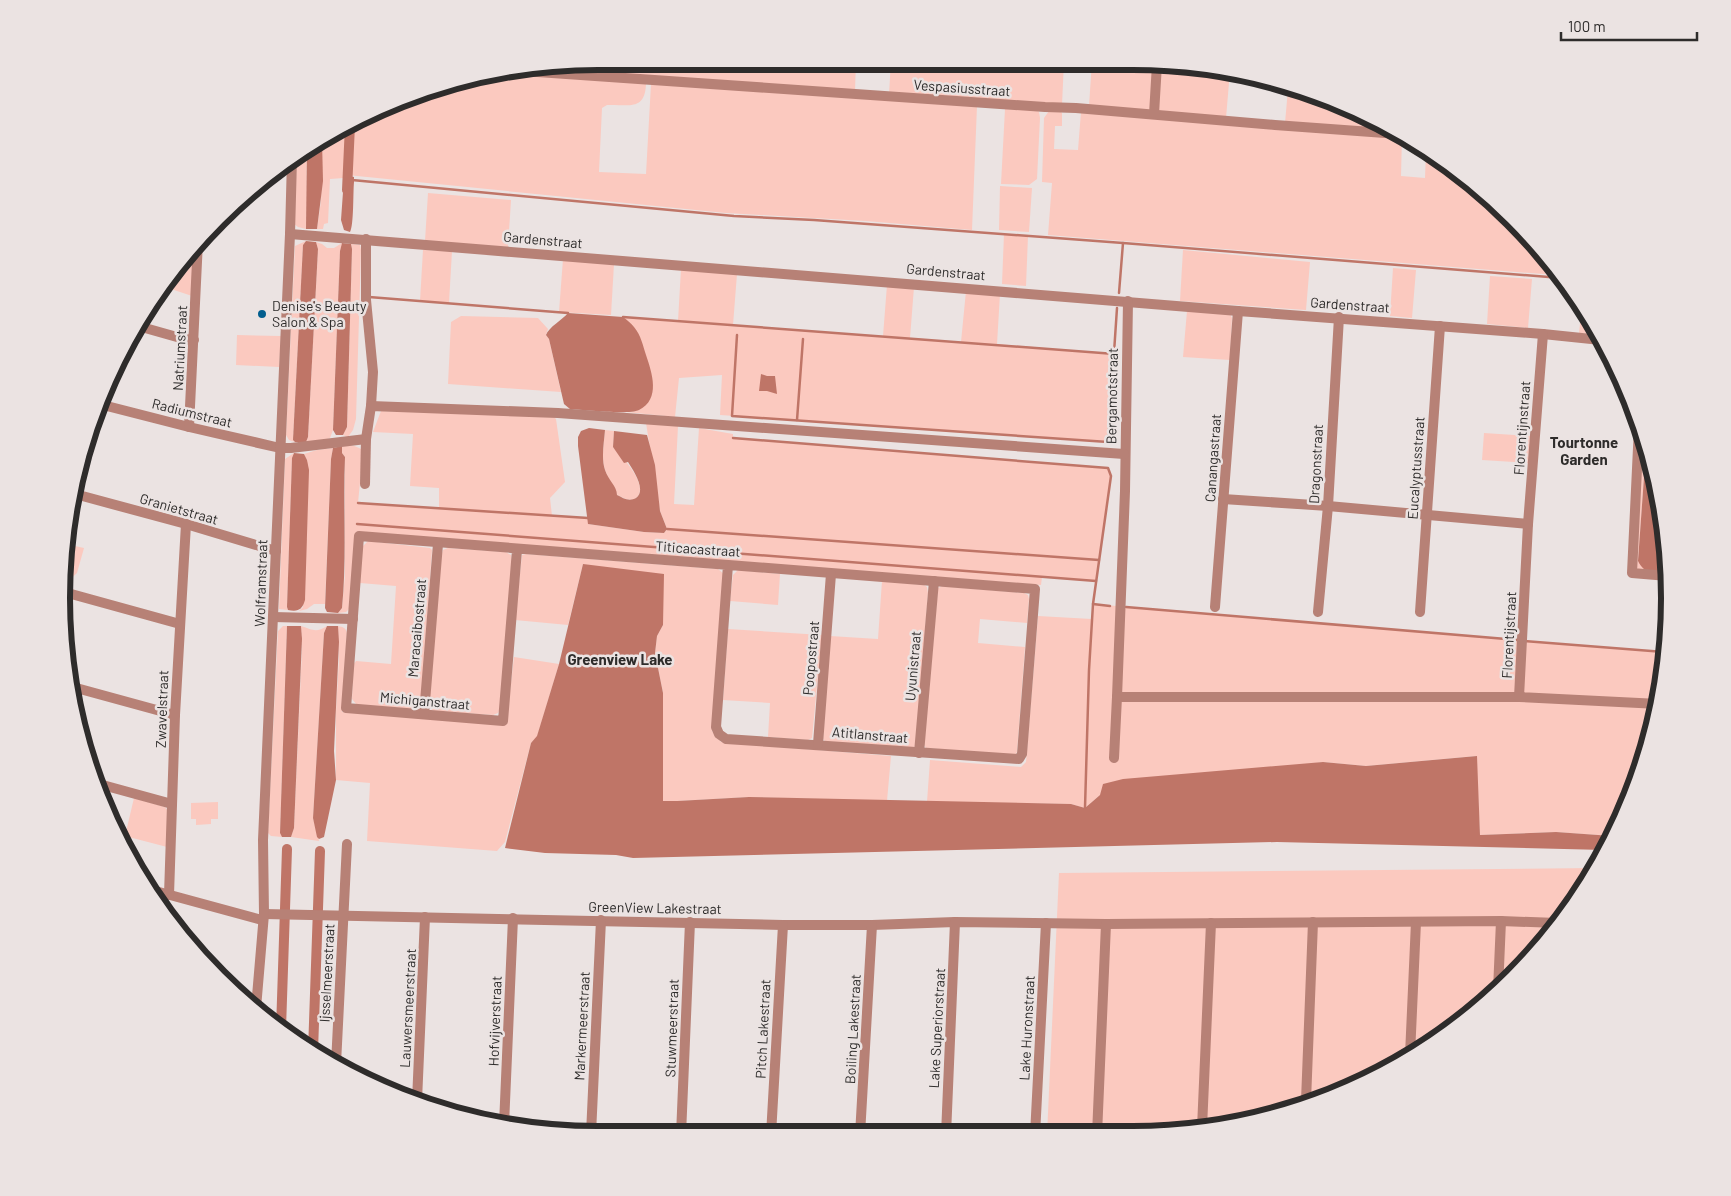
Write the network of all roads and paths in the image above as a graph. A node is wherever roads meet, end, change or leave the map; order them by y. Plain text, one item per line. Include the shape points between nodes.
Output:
1 (1157, 71) edge
2 (548, 73) edge
3 (1154, 114) junction
4 (1383, 133) edge
5 (292, 168) edge
6 (290, 234) junction
7 (362, 239) junction
8 (193, 260) edge
9 (1128, 302) junction
10 (1238, 310) junction
11 (1339, 317) junction
12 (1440, 326) junction
13 (145, 328) edge
14 (1543, 334) junction
15 (1593, 339) edge
16 (194, 340) junction
17 (106, 406) edge
18 (372, 406) junction
19 (189, 427) junction
20 (366, 439) junction
21 (1639, 447) edge
22 (280, 448) junction
23 (1124, 454) junction
24 (365, 484) dead end
25 (80, 495) edge
26 (1223, 499) junction
27 (1328, 506) junction
28 (1427, 516) junction
29 (186, 524) junction
30 (1528, 524) junction
31 (359, 536) joint
32 (438, 544) junction
33 (517, 550) junction
34 (276, 551) junction
35 (728, 565) junction
36 (831, 574) junction
37 (1660, 575) edge
38 (934, 581) junction
39 (1035, 589) joint
40 (70, 594) edge
41 (1216, 607) dead end
42 (1318, 612) dead end
43 (1420, 612) dead end
44 (273, 618) junction
45 (348, 618) junction
46 (180, 624) junction
47 (78, 689) edge
48 (1117, 697) junction
49 (1519, 697) junction
50 (1650, 704) edge
51 (424, 714) junction
52 (175, 715) junction
53 (818, 744) junction
54 (919, 753) junction
55 (1114, 758) dead end
56 (105, 786) edge
57 (172, 804) junction
58 (347, 844) dead end
59 (160, 892) edge
60 (169, 895) junction
61 (339, 914) junction
62 (265, 916) junction
63 (426, 916) junction
64 (513, 918) junction
65 (601, 920) junction
66 (1501, 921) junction
67 (690, 922) junction
68 (955, 922) junction
69 (1313, 922) junction
70 (1416, 922) junction
71 (1046, 923) junction
72 (1211, 923) junction
73 (1549, 923) edge
74 (1106, 924) junction
75 (783, 925) junction
76 (872, 925) junction
77 (1499, 978) edge
78 (257, 1000) edge
79 (1410, 1047) edge
80 (336, 1056) edge
81 (417, 1094) edge
82 (1306, 1097) edge
83 (504, 1117) edge
84 (1202, 1121) edge
85 (591, 1126) edge
86 (681, 1126) edge
87 (771, 1126) edge
88 (861, 1126) edge
89 (946, 1126) edge
90 (1035, 1126) edge
91 (1097, 1126) edge

1 - 3 street
2 - 3 street, Vespasiusstraat
3 - 4 street, Vespasiusstraat
5 - 6 street, Wolframstraat
6 - 7 street, Gardenstraat
6 - 22 street, Wolframstraat
7 - 9 street, Gardenstraat
7 - 18 street via 373,372
8 - 16 street, Natriumstraat
9 - 10 street, Gardenstraat
9 - 23 street, Bergamotstraat
10 - 11 street, Gardenstraat
10 - 26 street, Canangastraat
11 - 12 street, Gardenstraat
11 - 27 street, Dragonstraat
12 - 14 street, Gardenstraat
12 - 28 street, Eucalyptusstraat
13 - 16 street
14 - 15 street, Gardenstraat
14 - 30 street, Florentijnstraat
16 - 19 street, Natriumstraat
17 - 19 street, Radiumstraat
18 - 20 street
18 - 23 street via 558,413
19 - 22 street, Radiumstraat
20 - 22 street, Radiumstraat
20 - 24 street
21 - 37 street via 1632,573
22 - 34 street, Wolframstraat
23 - 48 street, Bergamotstraat
25 - 29 street, Granietstraat
26 - 27 street
26 - 41 street, Canangastraat
27 - 28 street
27 - 42 street, Dragonstraat
28 - 30 street
28 - 43 street, Eucalyptusstraat
29 - 34 street, Granietstraat
29 - 46 street, Zwavelstraat
30 - 49 street, Florentijstraat
31 - 32 street, Titicacastraat
31 - 45 street, Michiganstraat
32 - 33 street, Titicacastraat
32 - 51 street, Maracaibostraat
33 - 35 street, Titicacastraat
33 - 51 street, Michiganstraat via 503,721
34 - 44 street, Wolframstraat
35 - 36 street, Titicacastraat
35 - 53 street, Atitlanstraat via 716,727 719,734 726,739
36 - 38 street, Titicacastraat
36 - 53 street, Poopostraat
38 - 39 street, Titicacastraat
38 - 54 street, Uyunistraat
39 - 54 street, Atitlanstraat via 1022,754 1019,759
40 - 46 street
44 - 45 street
44 - 62 street, Wolframstraat via 263,840
45 - 51 street, Michiganstraat via 346,708
46 - 52 street, Zwavelstraat
47 - 52 street
48 - 49 street
48 - 55 street, Bergamotstraat
49 - 50 street, Florentijstraat
52 - 57 street, Zwavelstraat
53 - 54 street, Atitlanstraat
56 - 57 street
57 - 60 street, Zwavelstraat
58 - 61 street, Ijsselmeerstraat
59 - 60 street, GreenView Lakestraat
60 - 62 street, GreenView Lakestraat
61 - 62 street, GreenView Lakestraat
61 - 63 street, GreenView Lakestraat
61 - 80 street, Ijsselmeerstraat
62 - 78 street, Wolframstraat
63 - 64 street, GreenView Lakestraat
63 - 81 street, Lauwersmeerstraat
64 - 65 street, GreenView Lakestraat
64 - 83 street, Hofvijverstraat
65 - 67 street, GreenView Lakestraat
65 - 85 street, Markermeerstraat
66 - 70 street, GreenView Lakestraat
66 - 73 street, GreenView Lakestraat
66 - 77 street
67 - 75 street, GreenView Lakestraat
67 - 86 street, Stuwmeerstraat
68 - 71 street, GreenView Lakestraat
68 - 76 street, GreenView Lakestraat
68 - 89 street, Lake Superiorstraat
69 - 70 street, GreenView Lakestraat
69 - 72 street, GreenView Lakestraat
69 - 82 street
70 - 79 street
71 - 74 street, GreenView Lakestraat
71 - 90 street, Lake Huronstraat
72 - 74 street, GreenView Lakestraat
72 - 84 street
74 - 91 street
75 - 76 street, GreenView Lakestraat
75 - 87 street, Pitch Lakestraat
76 - 88 street, Boiling Lakestraat

